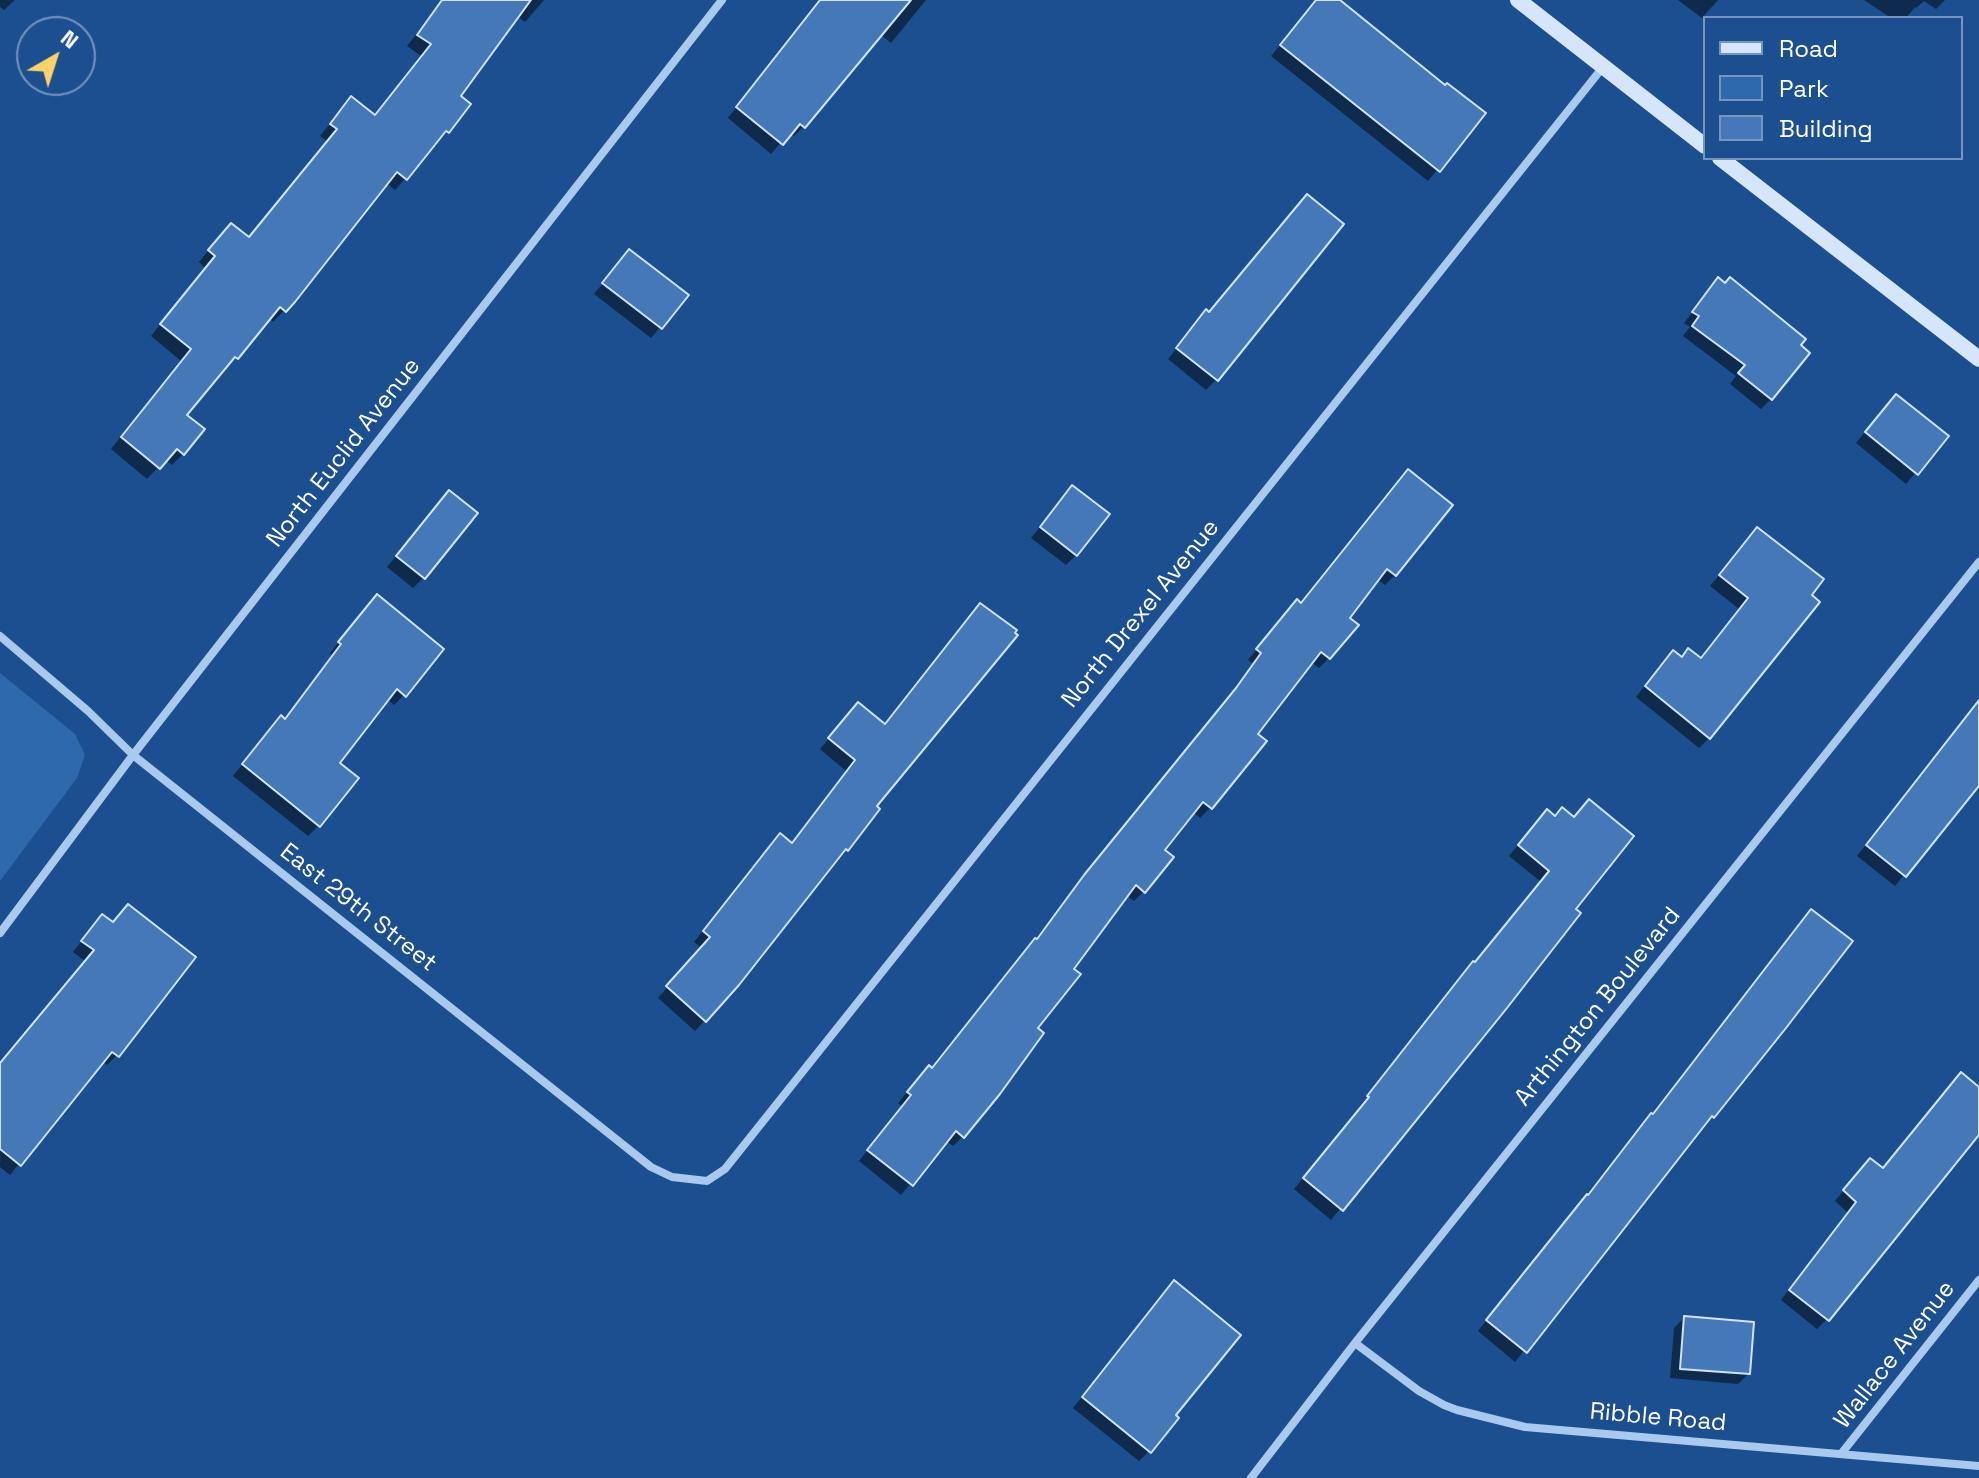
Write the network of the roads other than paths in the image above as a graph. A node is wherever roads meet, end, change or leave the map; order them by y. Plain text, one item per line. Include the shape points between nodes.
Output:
1 (722, 0) edge
2 (1518, 0) edge
3 (1603, 67) junction
4 (1703, 144) edge
5 (1723, 160) edge
6 (1979, 359) edge
7 (1979, 562) edge
8 (0, 636) edge
9 (133, 755) junction
10 (0, 933) edge
11 (707, 1181) joint
12 (1979, 1280) edge
13 (1355, 1343) junction
14 (1841, 1454) junction
15 (1979, 1466) edge
16 (1251, 1478) edge

1 - 9 street, North Euclid Avenue
2 - 3 main road
3 - 4 main road
3 - 11 street, North Drexel Avenue via 725,1169
5 - 6 main road
7 - 13 street, Arthington Boulevard
8 - 9 street, East 29th Street
9 - 10 street, North Euclid Avenue
9 - 11 street, East 29th Street via 651,1167 672,1177
12 - 14 street, Wallace Avenue
13 - 14 street, Ribble Road via 1419,1391 1485,1418 1525,1427
13 - 16 street, Arthington Boulevard
14 - 15 street, Ribble Road

